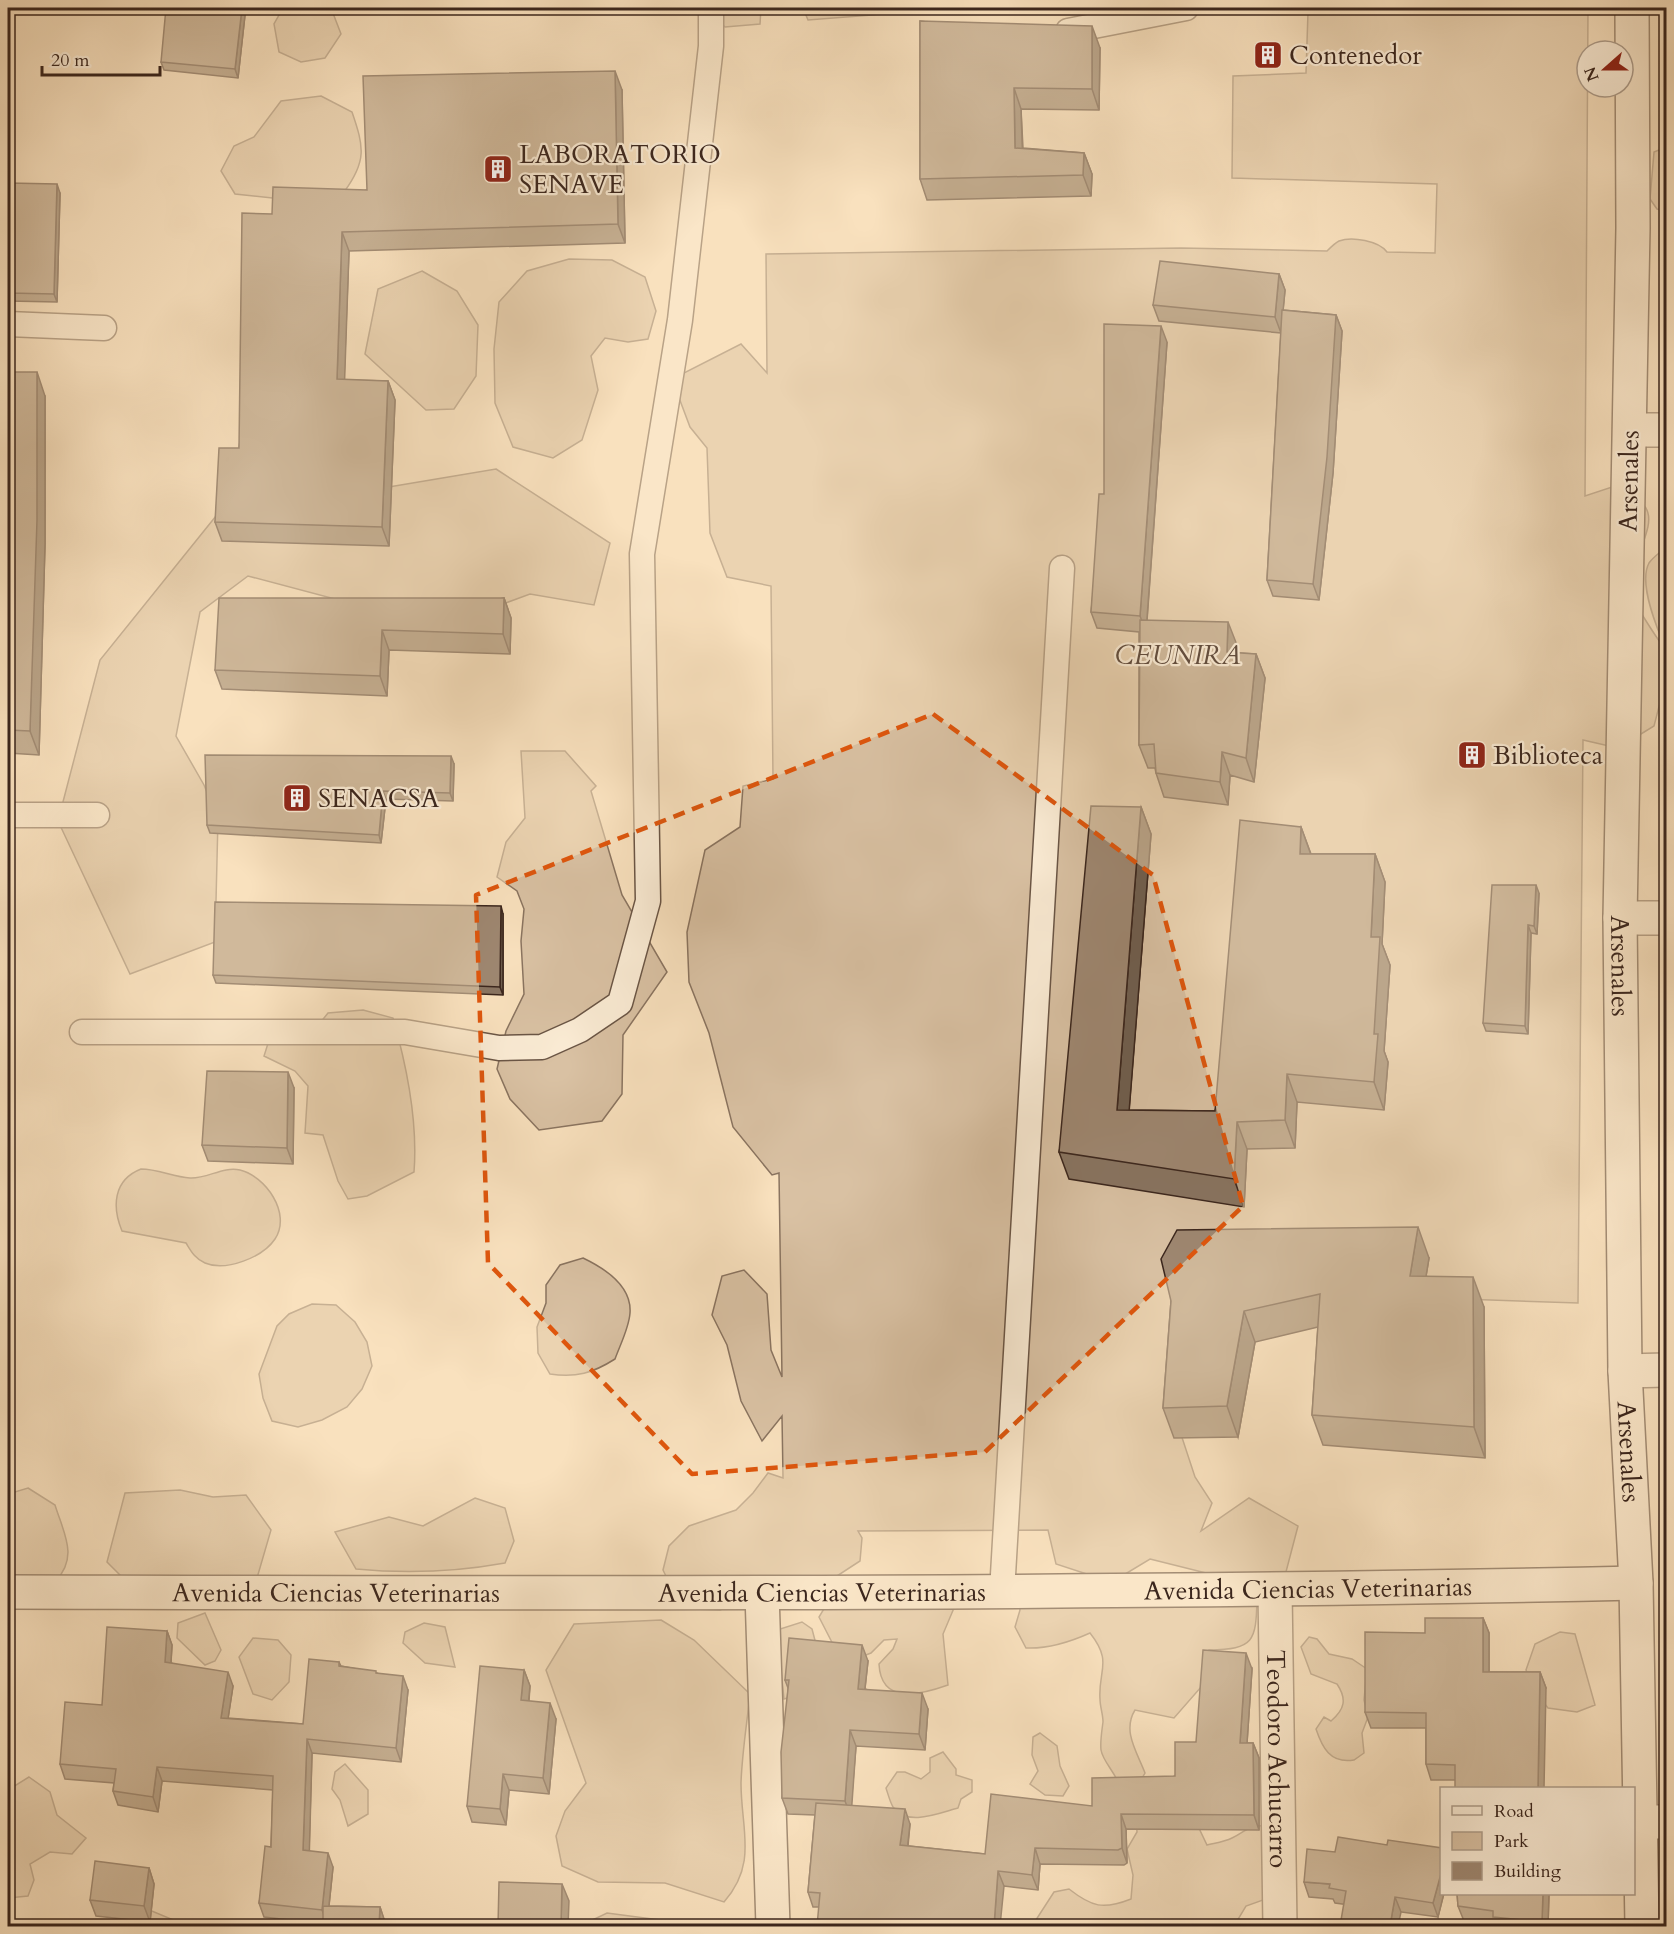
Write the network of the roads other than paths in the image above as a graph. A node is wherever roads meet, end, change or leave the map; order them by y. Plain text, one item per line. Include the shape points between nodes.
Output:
1 (711, 8) edge
2 (1186, 8) edge
3 (1632, 8) edge
4 (1068, 31) edge
5 (8, 324) edge
6 (104, 328) dead end
7 (1630, 430) junction
8 (1666, 430) edge
9 (1062, 568) dead end
10 (8, 815) edge
11 (97, 815) dead end
12 (1620, 918) junction
13 (1666, 918) edge
14 (82, 1032) dead end
15 (1666, 1370) edge
16 (1625, 1371) junction
17 (1636, 1583) junction
18 (1275, 1591) junction
19 (8, 1592) edge
20 (1002, 1592) junction
21 (762, 1594) junction
22 (1653, 1822) edge
23 (773, 1926) edge
24 (1280, 1926) edge
25 (1642, 1926) edge

1 - 14 lane via 711,46 680,320 642,554 648,901 620,1003 580,1030 542,1047 499,1048 405,1032
2 - 4 lane
3 - 7 main road, Arsenales
5 - 6 lane
7 - 8 main road
7 - 12 main road, Arsenales
9 - 20 lane
10 - 11 lane
12 - 13 main road
12 - 16 main road, Arsenales
15 - 16 main road
16 - 17 main road, Arsenales
17 - 18 main road, Avenida Ciencias Veterinarias
17 - 22 main road, Arsenales
18 - 20 main road, Avenida Ciencias Veterinarias
18 - 24 main road, Teodoro Achucarro
19 - 21 main road, Avenida Ciencias Veterinarias
20 - 21 main road, Avenida Ciencias Veterinarias
21 - 23 main road
22 - 25 main road, Arsenales

